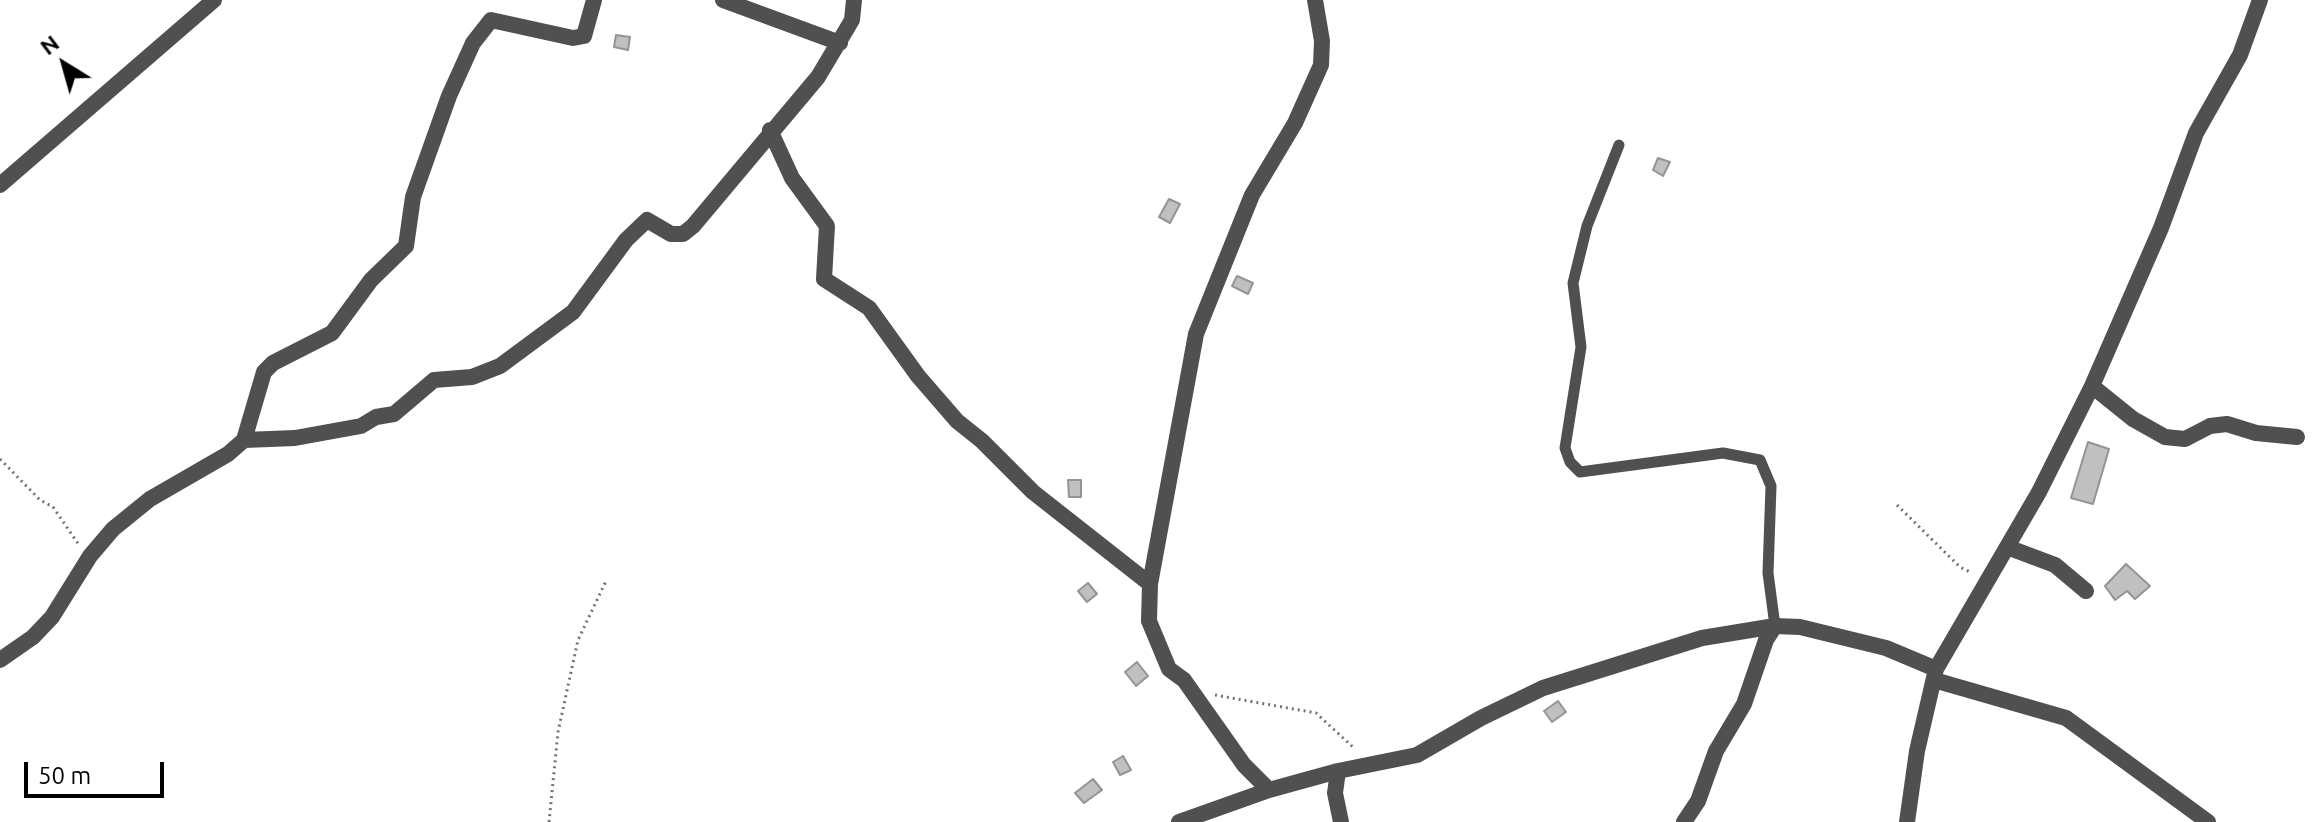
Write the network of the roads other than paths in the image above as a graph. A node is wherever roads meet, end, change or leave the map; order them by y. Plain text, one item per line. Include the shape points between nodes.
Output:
1 (214, 0) edge
2 (594, 0) edge
3 (723, 0) edge
4 (854, 0) edge
5 (1315, 0) edge
6 (2260, 0) edge
7 (840, 43) junction
8 (770, 130) junction
9 (1619, 145) dead end
10 (0, 185) edge
11 (2092, 386) junction
12 (2297, 437) dead end
13 (244, 440) junction
14 (2007, 547) junction
15 (1150, 584) junction
16 (2086, 591) dead end
17 (1775, 626) junction
18 (0, 660) edge
19 (1935, 674) junction
20 (1338, 771) junction
21 (1269, 790) junction
22 (1179, 822) edge
23 (1341, 822) edge
24 (1684, 822) edge
25 (1907, 822) edge
26 (2208, 822) edge

1 - 10 street
2 - 13 street via 584,36 491,20 473,43 449,96 413,197 406,246 371,280 332,333 264,372
3 - 7 street
4 - 7 street via 852,20
5 - 15 street via 1321,65 1295,123 1252,195 1196,334
6 - 11 street via 2240,55 2196,133
7 - 8 street via 818,77
8 - 13 street via 693,226 683,234 671,234 647,220 573,312 500,366 472,377 434,380 394,414 361,426 295,438
8 - 15 street via 792,178 827,226 824,279 869,308 957,421 1033,492
9 - 17 lane via 1575,273 1581,347 1565,448 1580,472 1723,453 1760,460 1771,486 1768,573
11 - 12 street via 2165,437 2185,439 2227,424
11 - 14 street
13 - 18 street via 150,499 113,529 52,617
14 - 16 street via 2055,565
14 - 19 street
15 - 21 street via 1149,621 1169,669 1184,680 1244,765
17 - 19 street via 1886,648
17 - 20 street via 1702,638 1543,688 1417,755
17 - 24 street via 1744,704
19 - 25 street
19 - 26 street via 2066,718
20 - 21 street
20 - 23 street via 1335,793
21 - 22 street

